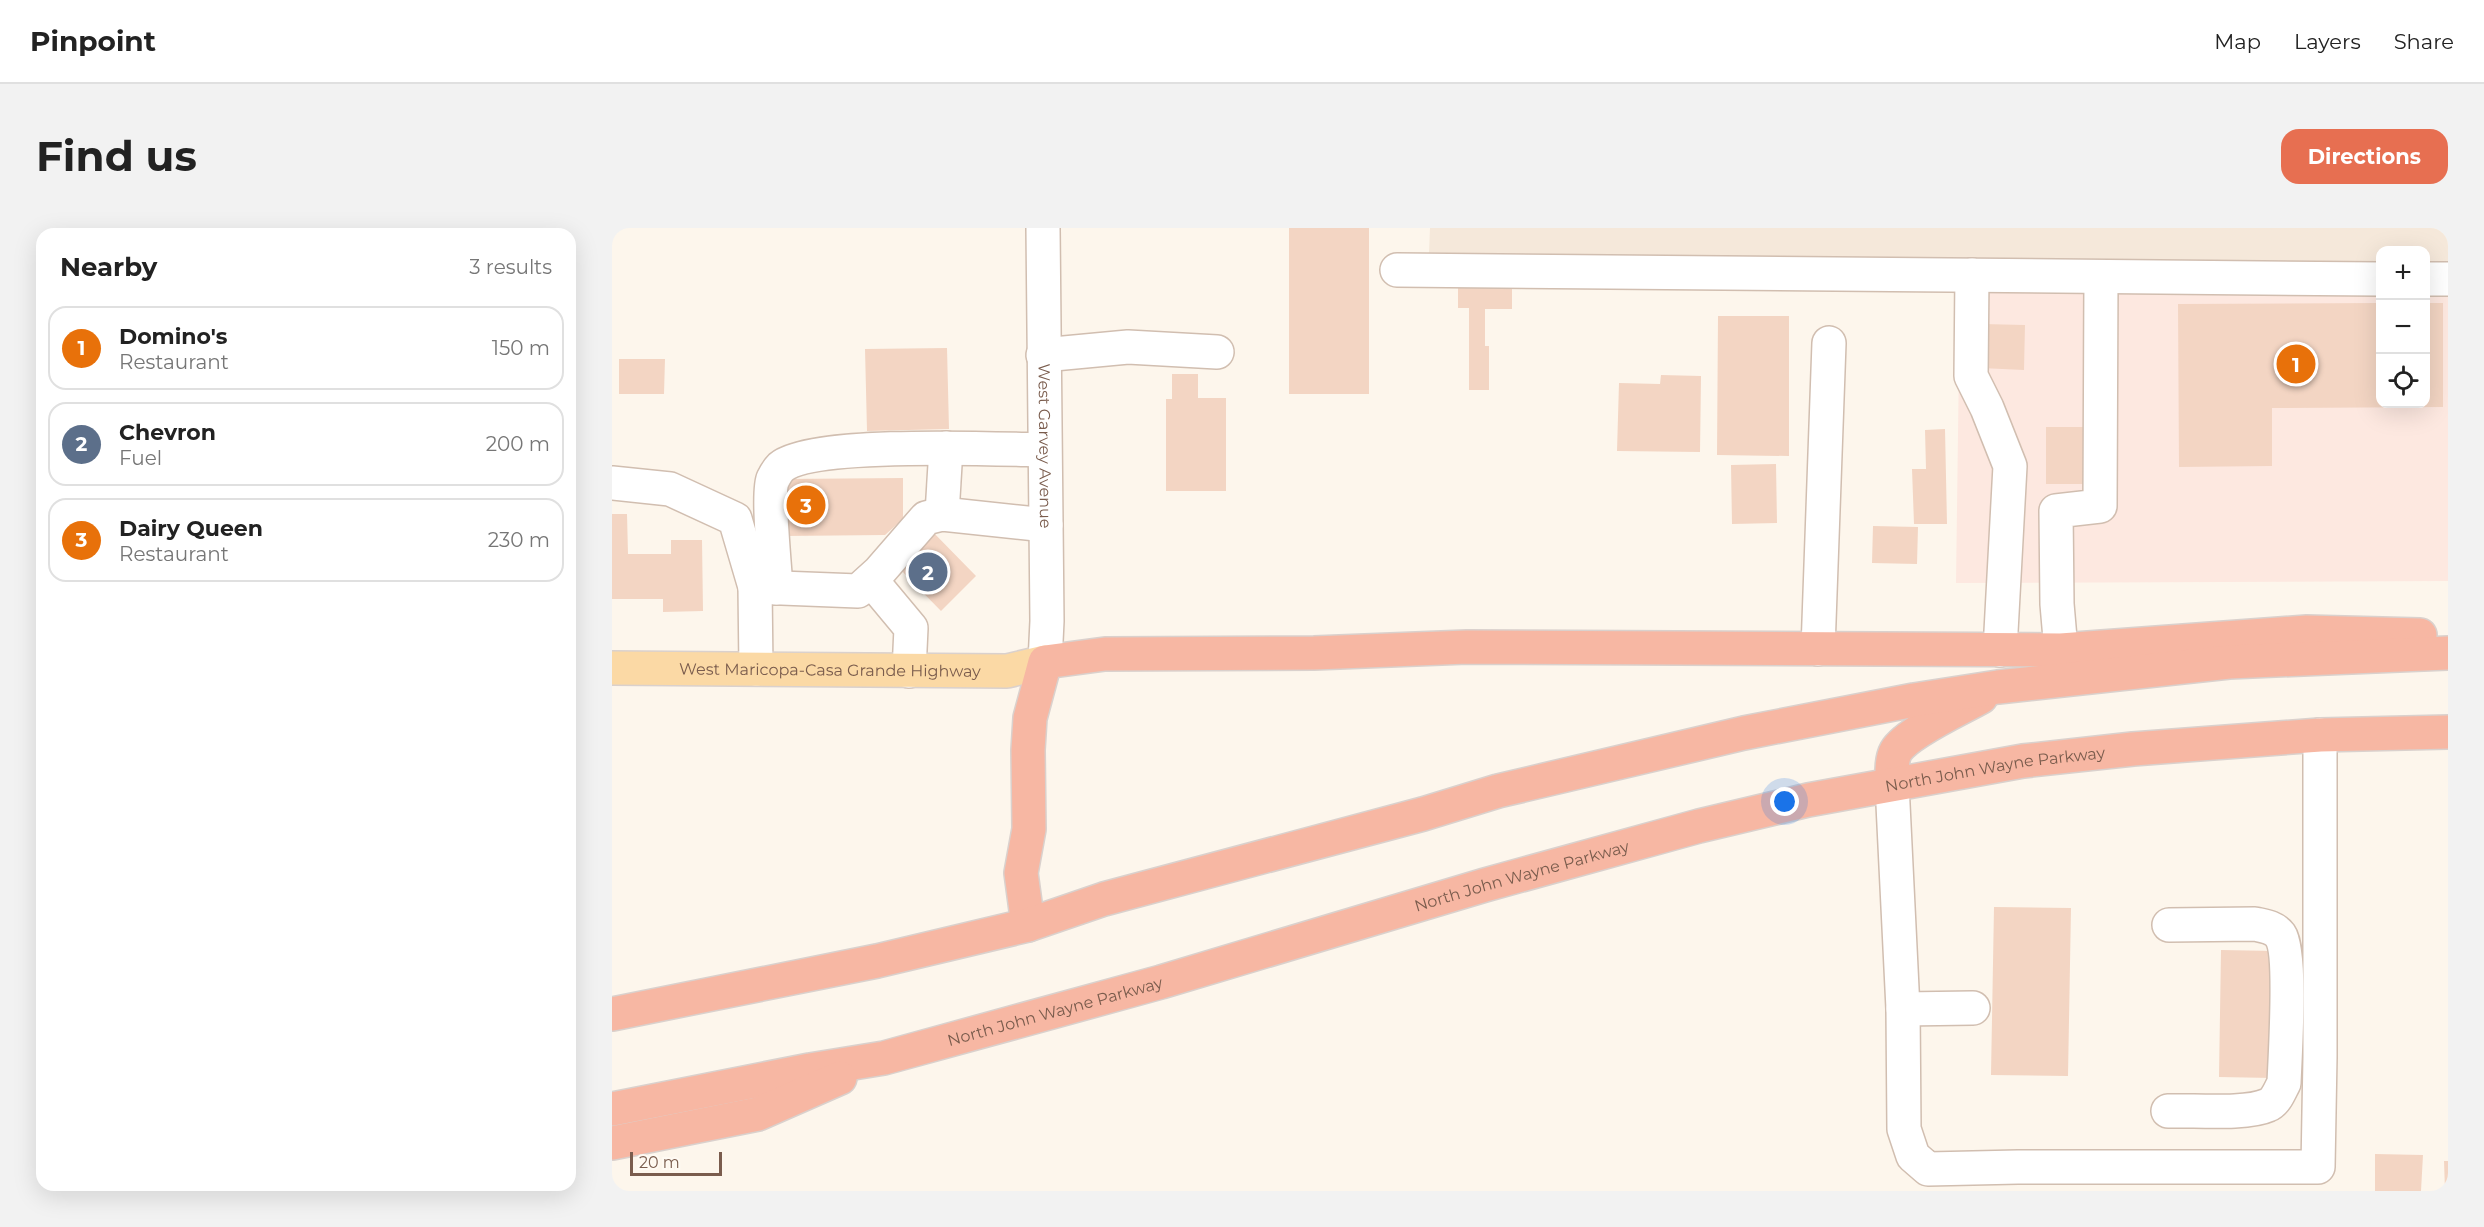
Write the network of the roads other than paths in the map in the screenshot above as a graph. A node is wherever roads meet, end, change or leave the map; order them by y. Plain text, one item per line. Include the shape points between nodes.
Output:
1 (1043, 228) edge
2 (1397, 270) dead end
3 (1972, 275) junction
4 (2101, 276) junction
5 (2376, 279) edge
6 (2430, 279) edge
7 (2448, 279) edge
8 (1829, 344) dead end
9 (1217, 352) dead end
10 (1043, 355) junction
11 (946, 448) junction
12 (1044, 450) junction
13 (612, 483) edge
14 (942, 514) junction
15 (1046, 525) junction
16 (871, 580) junction
17 (765, 588) junction
18 (2448, 639) edge
19 (1818, 649) junction
20 (2000, 650) junction
21 (2061, 650) junction
22 (2448, 653) edge
23 (1045, 662) junction
24 (612, 668) edge
25 (756, 669) junction
26 (909, 671) junction
27 (1998, 687) junction
28 (2448, 732) edge
29 (2320, 735) junction
30 (1892, 784) junction
31 (1028, 925) junction
32 (2169, 925) dead end
33 (1973, 1008) dead end
34 (1903, 1009) junction
35 (612, 1014) edge
36 (884, 1059) junction
37 (612, 1108) edge
38 (2168, 1111) dead end
39 (612, 1143) edge

1 - 10 street, West Garvey Avenue
2 - 3 street
3 - 4 street
3 - 20 street via 1971,376 2010,466
4 - 5 street
4 - 21 street via 2100,506 2056,511
6 - 7 street
8 - 19 street
9 - 10 street via 1128,347
10 - 12 street, West Garvey Avenue
11 - 12 street
11 - 14 street
11 - 17 street via 819,454 781,468 771,485
12 - 15 street, West Garvey Avenue
13 - 17 street via 670,489 735,519
14 - 15 street
14 - 16 street via 926,518
15 - 23 street, West Garvey Avenue
16 - 17 street via 858,591
16 - 26 street via 911,628
17 - 25 street
18 - 21 highway via 2370,632 2307,632
19 - 20 highway
19 - 23 highway via 1467,647 1314,653 1105,654
20 - 21 highway
22 - 27 highway via 2229,662
23 - 26 main road, West Maricopa-Casa Grande Highway via 1006,671
23 - 31 highway via 1030,718 1029,829 1021,873
24 - 25 main road, West Maricopa-Casa Grande Highway
25 - 26 main road, West Maricopa-Casa Grande Highway
27 - 30 highway via 1913,736 1896,751
27 - 31 highway via 1744,733 1498,791 1104,899
28 - 29 highway, North John Wayne Parkway
29 - 30 highway, North John Wayne Parkway via 2023,761
29 - 34 street via 2318,1167 1928,1169 1912,1156 1904,1129
30 - 34 street
30 - 36 highway, North John Wayne Parkway via 1808,800 1647,840
31 - 35 highway via 877,961
32 - 38 street via 2268,927 2279,935 2286,950 2286,988 2284,1083 2277,1097 2269,1105 2245,1110
33 - 34 street
36 - 37 highway, North John Wayne Parkway
36 - 39 highway via 758,1114

